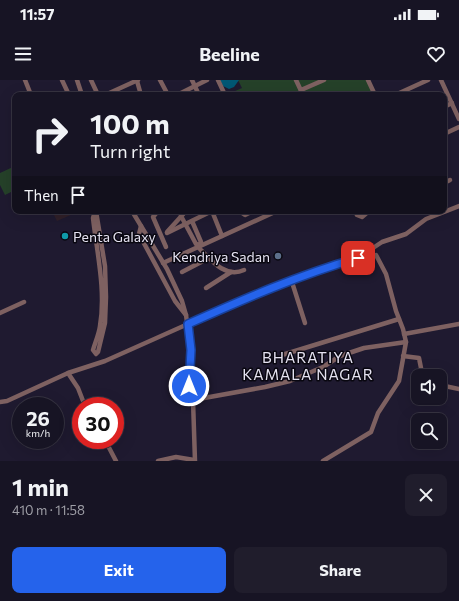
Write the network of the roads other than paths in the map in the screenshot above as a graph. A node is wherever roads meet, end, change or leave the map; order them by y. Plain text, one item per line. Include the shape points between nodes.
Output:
1 (25, 80) edge
2 (62, 80) edge
3 (77, 80) edge
4 (91, 80) edge
5 (137, 80) edge
6 (160, 80) edge
7 (192, 80) edge
8 (207, 80) edge
9 (218, 80) edge
10 (296, 80) edge
11 (324, 80) edge
12 (368, 80) edge
13 (428, 80) edge
14 (441, 80) edge
15 (195, 86) junction
16 (30, 92) edge
17 (68, 92) edge
18 (81, 92) edge
19 (97, 92) edge
20 (117, 92) edge
21 (140, 92) edge
22 (166, 92) edge
23 (183, 92) edge
24 (198, 92) edge
25 (224, 92) edge
26 (302, 92) edge
27 (304, 92) edge
28 (374, 92) edge
29 (402, 92) edge
30 (447, 92) edge
31 (447, 93) edge
32 (452, 103) junction
33 (447, 106) edge
34 (457, 112) edge
35 (459, 119) edge
36 (459, 127) edge
37 (447, 133) edge
38 (450, 180) dead end
39 (447, 182) edge
40 (459, 206) edge
41 (447, 211) edge
42 (95, 214) edge
43 (96, 214) edge
44 (134, 214) edge
45 (156, 214) edge
46 (206, 214) edge
47 (213, 214) edge
48 (270, 214) edge
49 (356, 214) edge
50 (366, 214) edge
51 (439, 214) edge
52 (181, 216) joint
53 (192, 221) junction
54 (186, 224) junction
55 (141, 226) junction
56 (167, 233) junction
57 (162, 236) junction
58 (222, 236) junction
59 (166, 247) dead end
60 (198, 247) junction
61 (376, 254) dead end
62 (209, 258) junction
63 (163, 263) junction
64 (244, 270) dead end
65 (182, 272) dead end
66 (231, 272) junction
67 (291, 280) junction
68 (100, 288) junction
69 (106, 288) junction
70 (206, 288) dead end
71 (24, 302) dead end
72 (0, 313) edge
73 (186, 315) junction
74 (399, 319) junction
75 (305, 323) dead end
76 (188, 324) junction
77 (459, 324) edge
78 (404, 334) junction
79 (406, 342) junction
80 (282, 355) dead end
81 (403, 356) junction
82 (421, 369) edge
83 (68, 373) junction
84 (447, 386) edge
85 (459, 389) edge
86 (82, 397) edge
87 (193, 400) junction
88 (0, 402) edge
89 (110, 449) edge
90 (195, 460) edge
91 (116, 461) edge
92 (158, 461) edge
93 (323, 461) edge

1 - 16 street
2 - 17 street
3 - 18 street
4 - 19 street
5 - 20 street
5 - 21 street
6 - 22 street
7 - 15 street
8 - 15 street
9 - 25 street
10 - 26 street
11 - 27 street
12 - 28 street
13 - 29 street
14 - 30 street
15 - 23 street
15 - 24 street
31 - 32 street
32 - 33 street
32 - 34 street
34 - 35 street
36 - 37 street
38 - 39 street
40 - 41 street
42 - 68 street
43 - 69 street
44 - 55 street
45 - 57 street via 153,217
46 - 53 street
47 - 58 street
48 - 58 street
49 - 50 street via 362,217
51 - 67 street via 426,219 406,234 382,242 358,258
52 - 54 street
52 - 56 street
53 - 54 street
53 - 54 street via 201,242 199,245 196,244
54 - 56 street
55 - 63 street
55 - 73 street via 139,234
56 - 57 street
57 - 59 street
58 - 60 street
60 - 62 street
60 - 63 street
61 - 74 street via 386,274
62 - 65 street
62 - 66 street via 217,266
63 - 73 street via 182,301
64 - 66 street
66 - 70 street
67 - 75 street
67 - 76 street
68 - 69 street
68 - 69 street via 100,326 93,350 96,354 106,323
71 - 72 street
73 - 76 street
74 - 78 street
74 - 80 street
76 - 83 street via 105,361
76 - 87 street via 191,350 189,386
77 - 78 street
78 - 79 street
79 - 81 street
79 - 87 street via 364,348 340,356 323,367 265,388
81 - 82 street via 419,358
81 - 93 street via 399,381 378,413 371,432
83 - 86 street
83 - 88 street
84 - 85 street
87 - 90 street
89 - 91 street
90 - 92 street via 176,457

